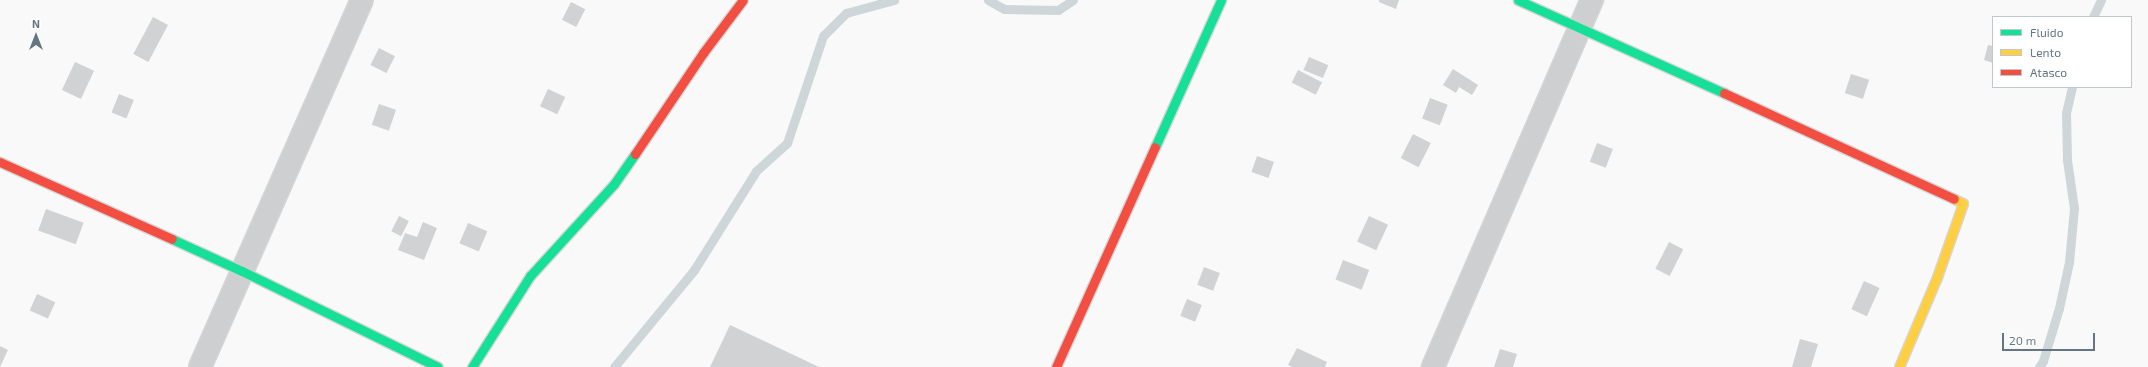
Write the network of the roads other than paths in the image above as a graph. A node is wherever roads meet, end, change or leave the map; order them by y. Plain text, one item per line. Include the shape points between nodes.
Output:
1 (362, 0) edge
2 (743, 0) edge
3 (1221, 0) edge
4 (1518, 0) edge
5 (1592, 0) edge
6 (1580, 27) junction
7 (0, 162) edge
8 (242, 271) junction
9 (200, 367) edge
10 (438, 367) edge
11 (472, 367) edge
12 (1056, 367) edge
13 (1433, 367) edge
14 (1899, 367) edge

1 - 8 street
2 - 11 street via 703,53 614,184 530,276
3 - 12 street
4 - 6 street
5 - 6 street
6 - 13 street
6 - 14 street via 1963,203 1937,278
7 - 8 street
8 - 9 street
8 - 10 street

